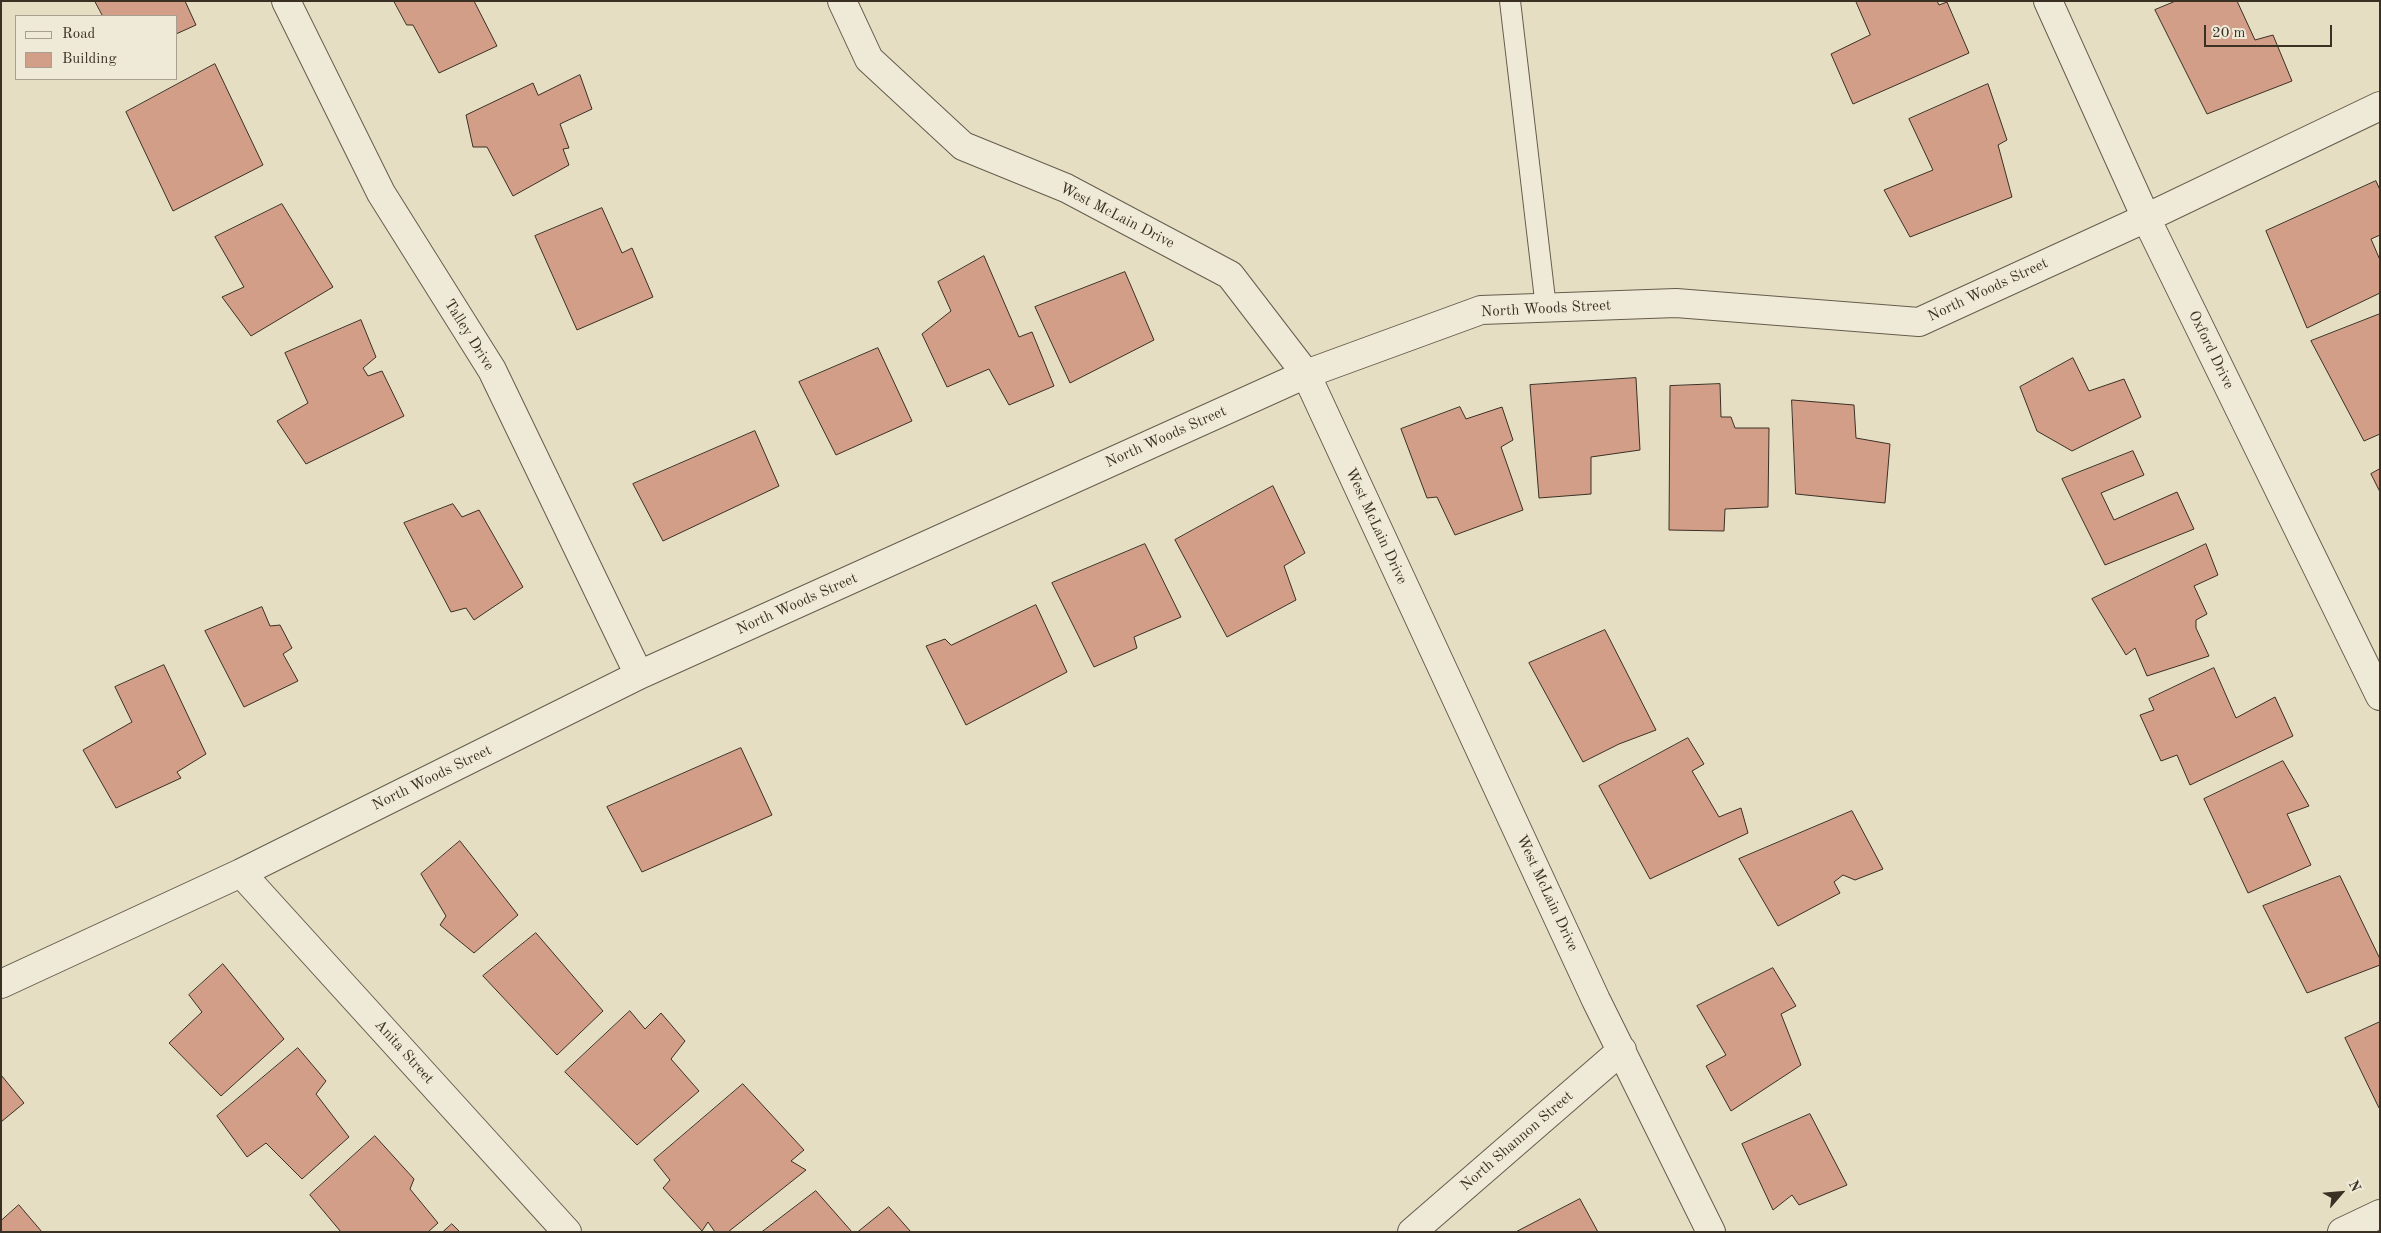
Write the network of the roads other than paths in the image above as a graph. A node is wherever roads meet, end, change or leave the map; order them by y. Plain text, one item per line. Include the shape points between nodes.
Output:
1 (286, 1) edge
2 (842, 1) edge
3 (1510, 1) edge
4 (2048, 1) edge
5 (2380, 106) edge
6 (2146, 218) junction
7 (1546, 308) junction
8 (1306, 374) junction
9 (639, 675) junction
10 (2380, 696) edge
11 (242, 872) junction
12 (1, 984) edge
13 (1622, 1050) junction
14 (2380, 1214) edge
15 (567, 1232) edge
16 (1412, 1232) edge
17 (1711, 1232) edge
18 (2342, 1232) edge

1 - 9 street, Talley Drive via 381,193 492,370
2 - 8 street, West McLain Drive via 869,59 963,146 1066,188 1230,275
3 - 7 lane
4 - 6 street, Oxford Drive
5 - 6 street, North Woods Street
6 - 7 street, North Woods Street via 1918,322 1676,303
6 - 10 street, Oxford Drive
7 - 8 street, North Woods Street via 1481,310
8 - 9 street, North Woods Street
8 - 13 street, West McLain Drive
9 - 11 street, North Woods Street
11 - 12 street, North Woods Street
11 - 15 street, Anita Street
13 - 16 street, North Shannon Street
13 - 17 street, West McLain Drive
14 - 18 street

